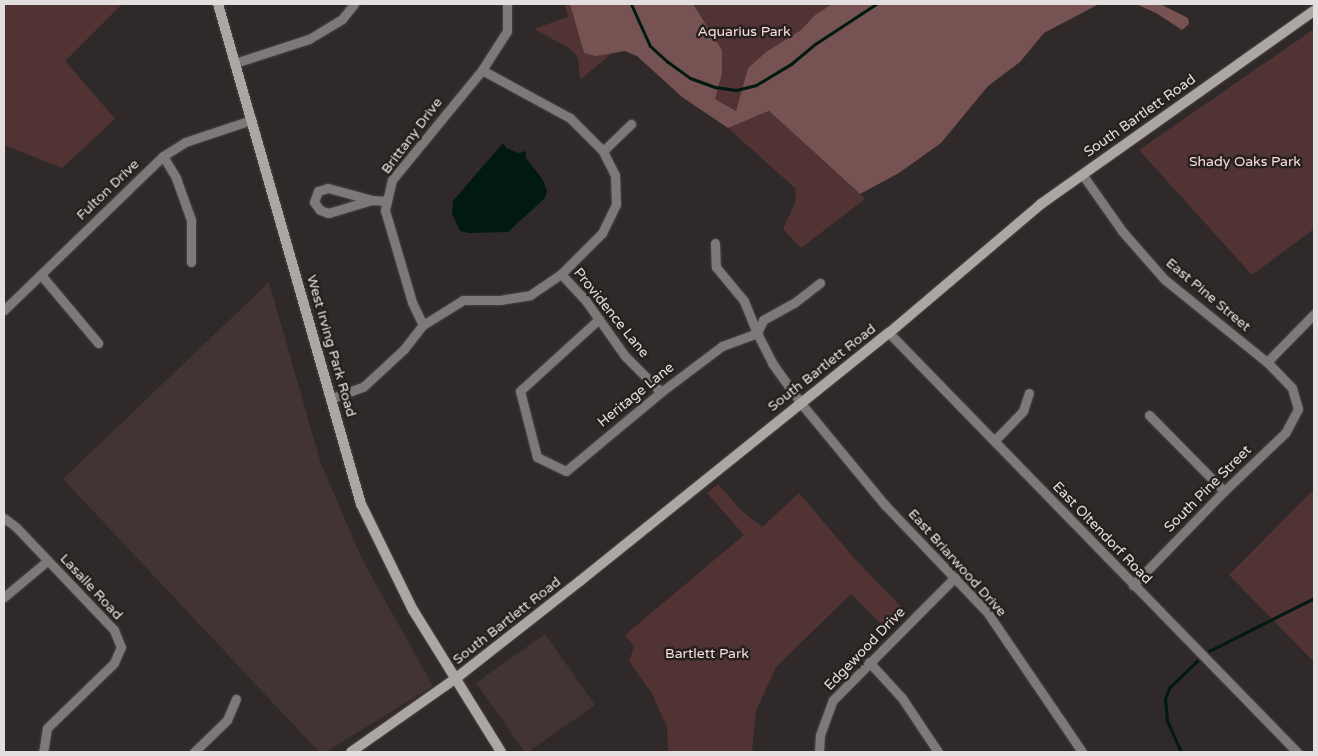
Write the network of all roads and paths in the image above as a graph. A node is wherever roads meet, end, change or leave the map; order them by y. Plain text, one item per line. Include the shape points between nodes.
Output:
1 (218, 4) edge
2 (354, 4) edge
3 (507, 4) edge
4 (1314, 10) edge
5 (235, 62) junction
6 (482, 70) junction
7 (250, 120) junction
8 (631, 124) dead end
9 (604, 151) junction
10 (163, 156) junction
11 (1082, 174) junction
12 (372, 200) junction
13 (387, 201) junction
14 (715, 243) dead end
15 (191, 262) dead end
16 (561, 274) junction
17 (41, 275) junction
18 (820, 282) dead end
19 (4, 310) edge
20 (1314, 314) edge
21 (599, 319) junction
22 (424, 325) junction
23 (756, 333) junction
24 (889, 333) junction
25 (98, 343) dead end
26 (1268, 362) junction
27 (661, 392) junction
28 (1029, 394) dead end
29 (332, 398) junction
30 (800, 402) junction
31 (1298, 409) joint
32 (1149, 415) dead end
33 (994, 441) junction
34 (1224, 491) junction
35 (4, 518) edge
36 (47, 561) junction
37 (956, 577) junction
38 (1133, 585) junction
39 (4, 598) edge
40 (869, 662) junction
41 (455, 679) junction
42 (236, 699) dead end
43 (43, 752) edge
44 (194, 752) edge
45 (351, 752) edge
46 (501, 752) edge
47 (819, 752) edge
48 (938, 752) edge
49 (1082, 752) edge
50 (1297, 752) edge

1 - 5 main road, West Irving Park Road
2 - 5 street via 342,19 309,39
3 - 6 street, Brittany Drive via 507,31
4 - 11 main road, South Bartlett Road
5 - 7 main road, West Irving Park Road
6 - 9 street via 570,118
6 - 13 street, Brittany Drive via 392,180
7 - 10 street, Fulton Drive via 186,142
7 - 29 main road, West Irving Park Road
8 - 9 street
9 - 16 street via 615,175 616,204 602,232
10 - 15 street via 176,178 191,220
10 - 17 street, Fulton Drive
11 - 24 main road, South Bartlett Road via 1041,204
11 - 26 street, East Pine Street via 1122,231 1164,279
12 - 12 street via 328,188 318,191 314,202 320,210 328,213
12 - 13 street
13 - 22 street, Brittany Drive via 385,210 412,302
14 - 23 street, East Briarwood Drive via 716,267 744,302
16 - 21 street, Providence Lane
16 - 22 street via 530,296 463,300
17 - 19 street, Fulton Drive
17 - 25 street
18 - 23 street via 794,303 763,320
20 - 26 street
21 - 27 street, Providence Lane via 625,356
21 - 27 street, Heritage Lane via 520,391 537,456 566,471
22 - 29 street via 404,349 363,387
23 - 27 street, Heritage Lane via 722,346
23 - 30 street, East Briarwood Drive via 772,363
24 - 30 main road, South Bartlett Road
24 - 33 street, East Oltendorf Road
26 - 31 street, East Pine Street via 1292,388
28 - 33 street via 1023,411
29 - 41 main road, West Irving Park Road via 361,504 413,610
30 - 37 street, East Briarwood Drive via 885,505
30 - 41 main road, South Bartlett Road
31 - 34 street, South Pine Street via 1285,433
32 - 34 street
33 - 38 street, East Oltendorf Road
34 - 38 street, South Pine Street
35 - 36 street, Lasalle Road
36 - 39 street
36 - 43 street, Lasalle Road via 114,630 121,647 114,663 47,728
37 - 40 street, Edgewood Drive
37 - 49 street, East Briarwood Drive via 997,626
38 - 50 street, East Oltendorf Road
40 - 47 street, Edgewood Drive via 833,700 820,735
40 - 48 street via 902,698
41 - 45 main road, South Bartlett Road
41 - 46 main road, West Irving Park Road
42 - 44 street via 227,720

